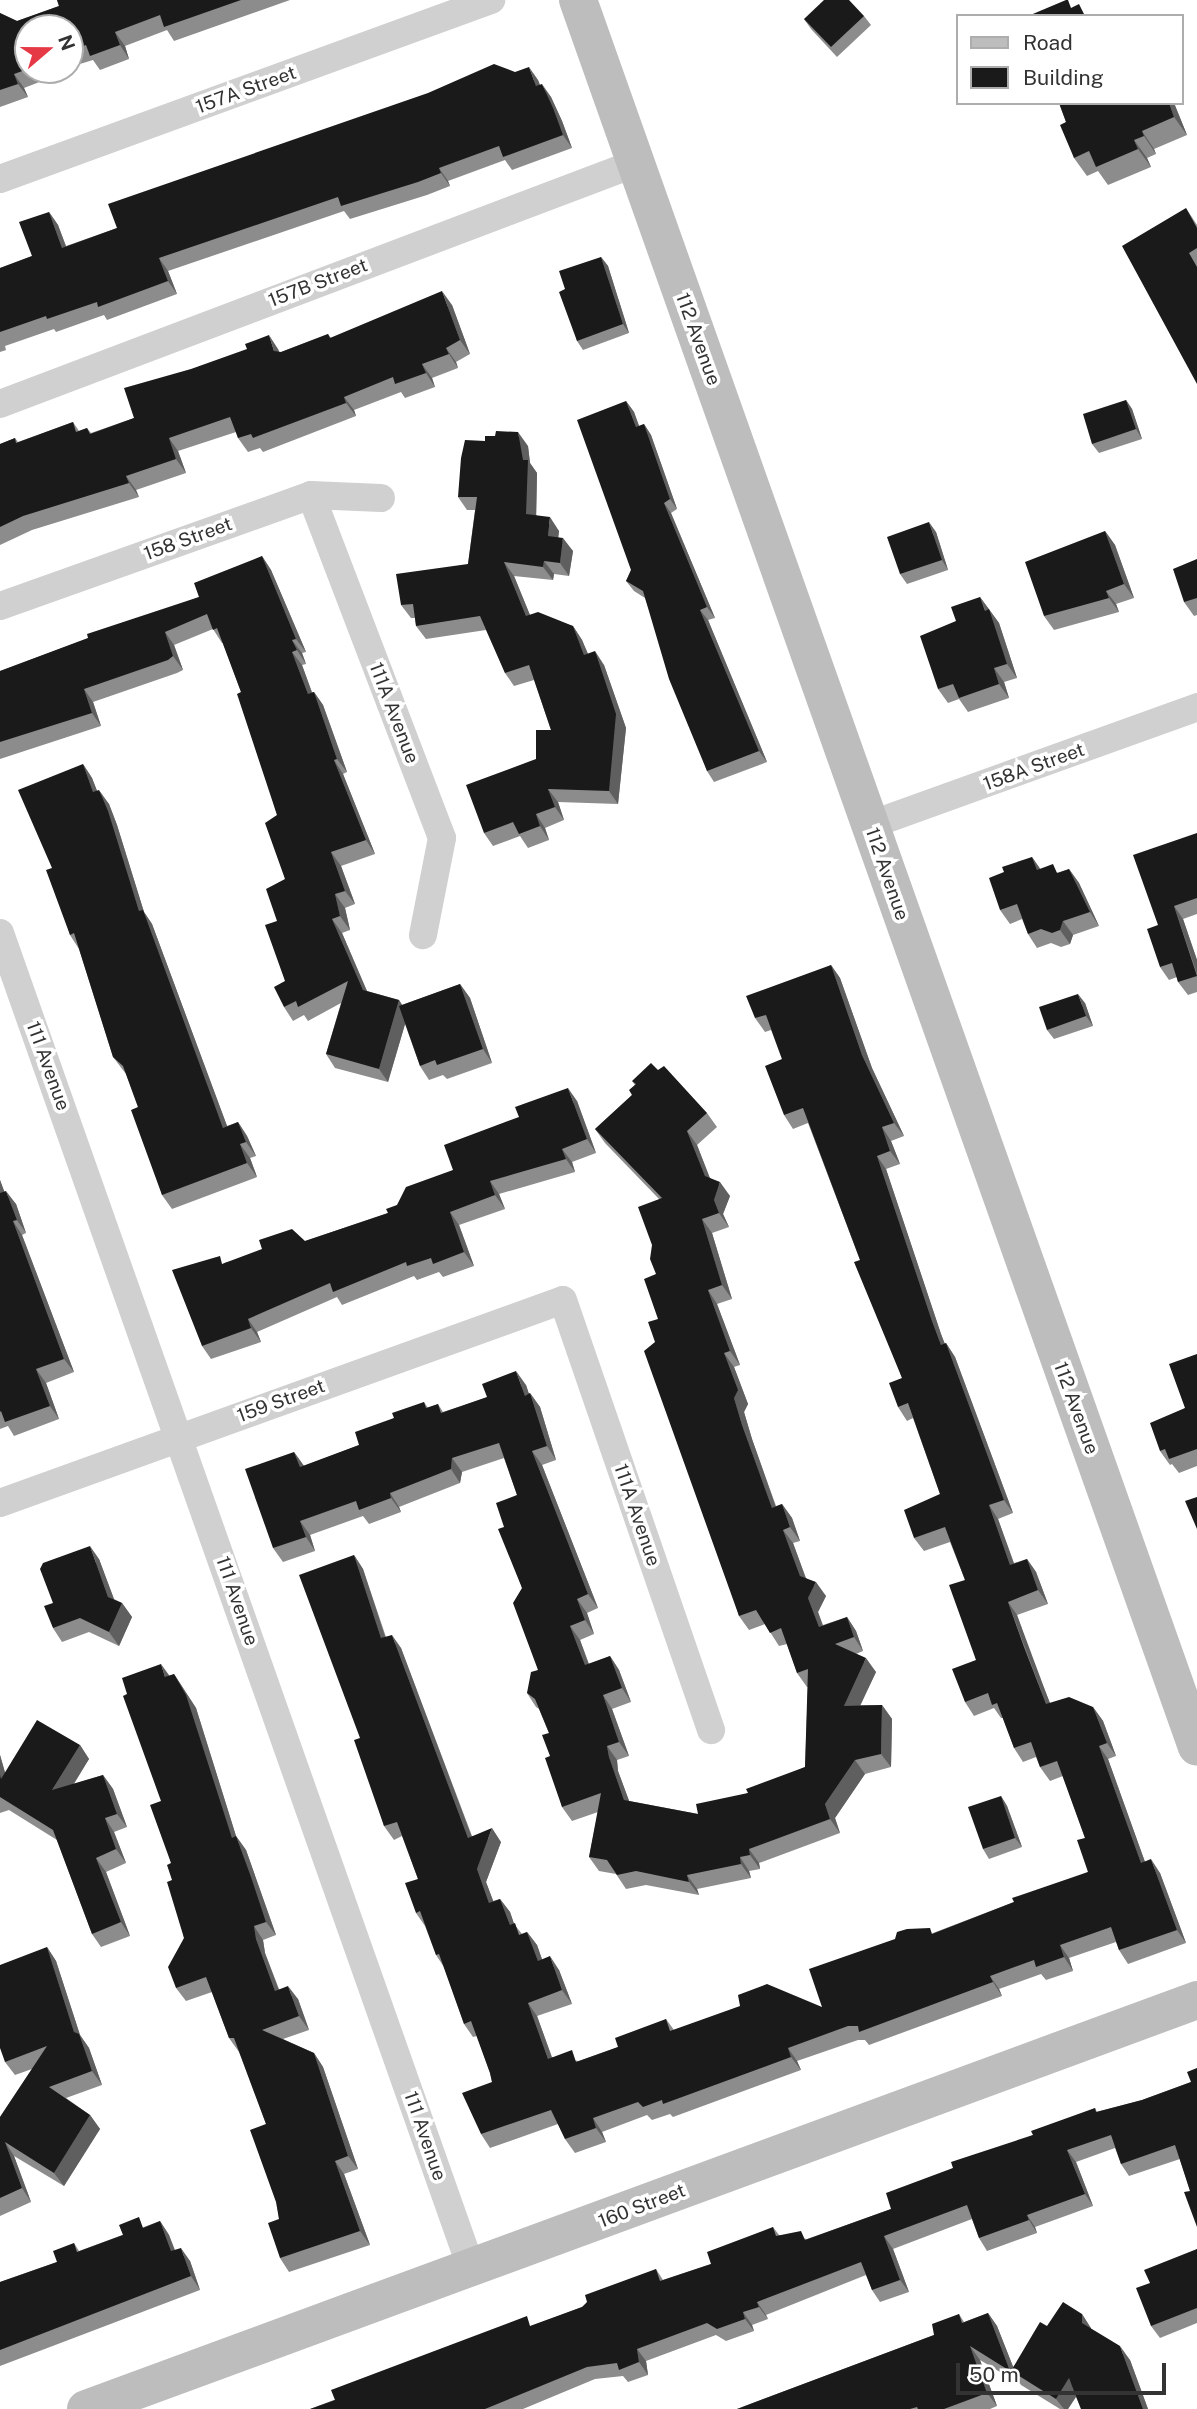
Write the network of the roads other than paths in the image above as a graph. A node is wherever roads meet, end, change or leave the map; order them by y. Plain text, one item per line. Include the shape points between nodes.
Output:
1 (491, 0) edge
2 (578, 0) edge
3 (636, 163) junction
4 (0, 179) edge
5 (0, 404) edge
6 (310, 495) junction
7 (381, 498) dead end
8 (0, 606) edge
9 (1197, 706) edge
10 (870, 825) junction
11 (0, 933) edge
12 (424, 935) dead end
13 (563, 1300) joint
14 (180, 1437) junction
15 (0, 1503) edge
16 (711, 1730) dead end
17 (1197, 1747) edge
18 (1197, 2000) edge
19 (472, 2270) junction
20 (86, 2409) edge

1 - 4 street, 157A Street
2 - 3 street, 112 Avenue
3 - 5 street, 157B Street
3 - 10 street, 112 Avenue
6 - 7 street, 158 Street
6 - 8 street, 158 Street
6 - 12 street, 111A Avenue via 442,838
9 - 10 street, 158A Street
10 - 17 street, 112 Avenue
11 - 14 street, 111 Avenue
13 - 14 street, 159 Street
13 - 16 street, 111A Avenue
14 - 15 street, 159 Street
14 - 19 street, 111 Avenue
18 - 19 street, 160 Street
19 - 20 street, 160 Street

